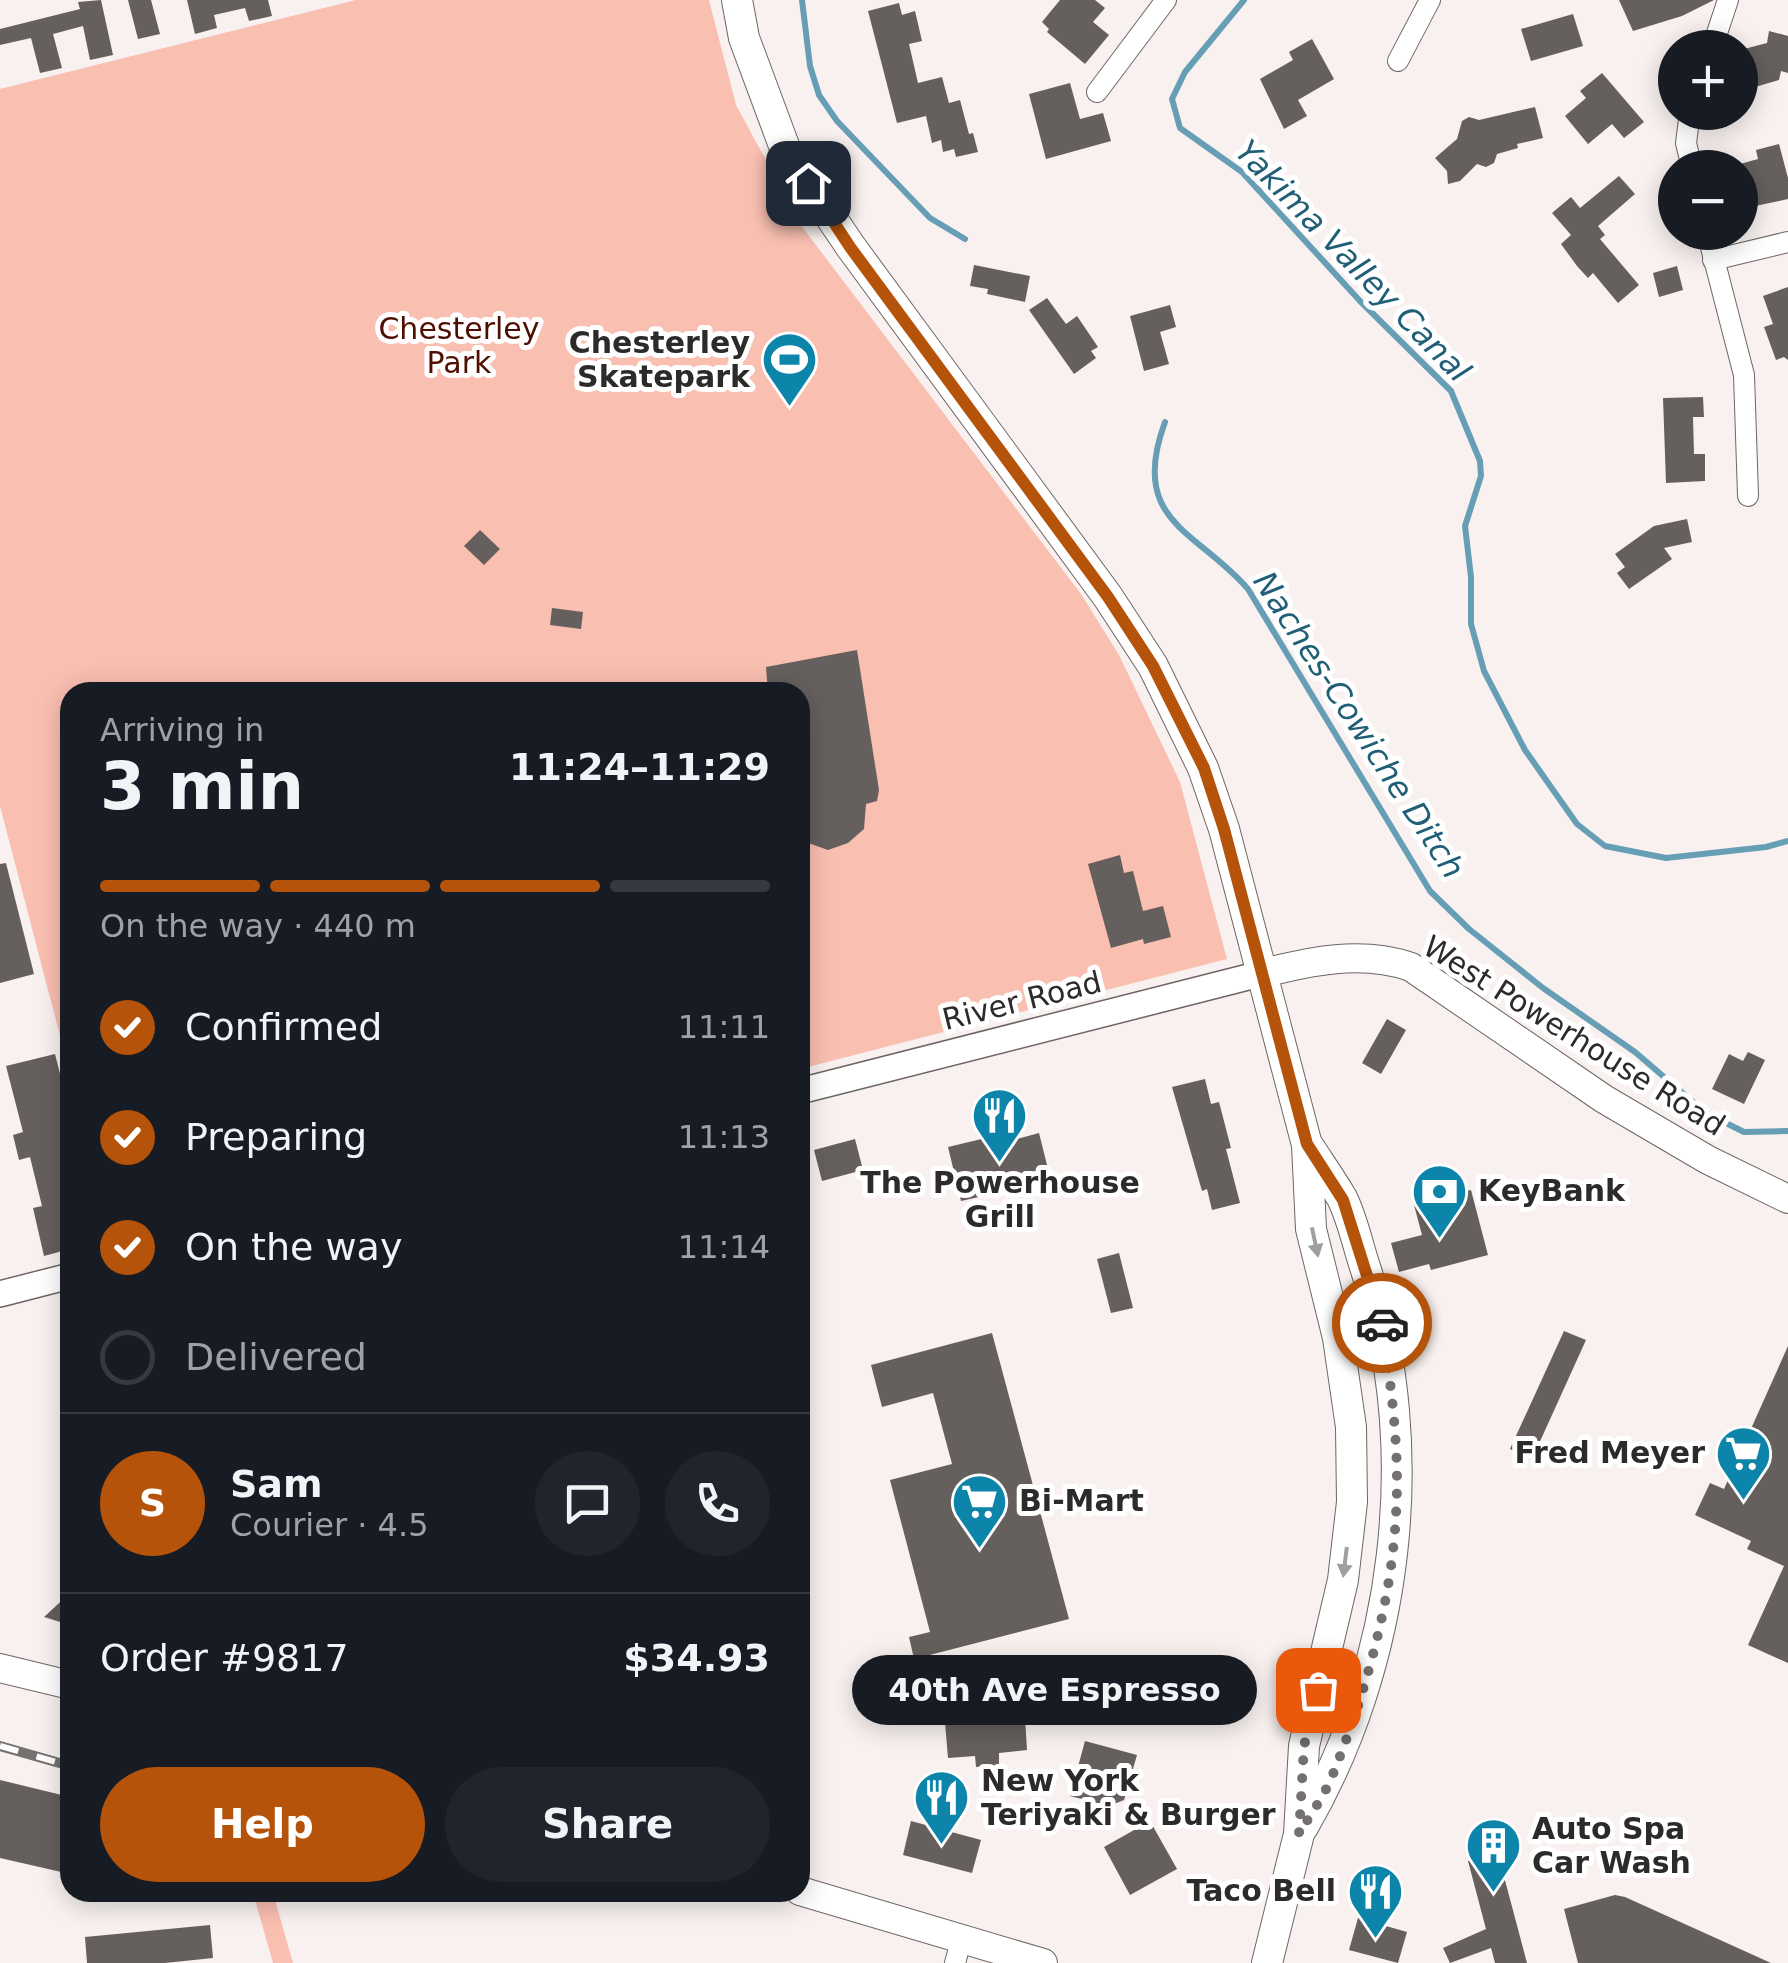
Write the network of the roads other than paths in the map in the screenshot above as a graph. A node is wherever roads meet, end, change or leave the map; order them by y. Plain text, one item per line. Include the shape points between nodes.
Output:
1 (738, 0) edge
2 (1166, 0) edge
3 (1430, 0) edge
4 (1728, 0) edge
5 (1718, 30) edge
6 (1398, 61) dead end
7 (1098, 92) dead end
8 (1788, 242) edge
9 (1711, 250) edge
10 (1713, 260) junction
11 (1748, 496) dead end
12 (1260, 974) junction
13 (810, 1087) edge
14 (1307, 1144) junction
15 (1788, 1199) edge
16 (60, 1279) edge
17 (0, 1294) edge
18 (0, 1668) edge
19 (60, 1683) edge
20 (1299, 1834) junction
21 (810, 1895) edge
22 (958, 1950) edge
23 (1042, 1963) edge
24 (1267, 1963) edge

1 - 12 main road via 744,38 786,151 1153,666 1204,768
2 - 7 street
3 - 6 street
4 - 5 street
8 - 10 street
9 - 10 street
10 - 11 street via 1744,376
12 - 13 street, River Road
12 - 14 main road
12 - 15 main road, West Powerhouse Road via 1356,957 1411,967 1604,1099
14 -> 20 main road via 1311,1229 1348,1397 1352,1502 1335,1618 1304,1746
14 - 20 main road via 1343,1200 1382,1320 1394,1410 1396,1514 1384,1609 1366,1675 1332,1776
16 - 17 street
18 - 19 main road
20 - 24 main road
21 - 22 main road
22 - 23 main road

